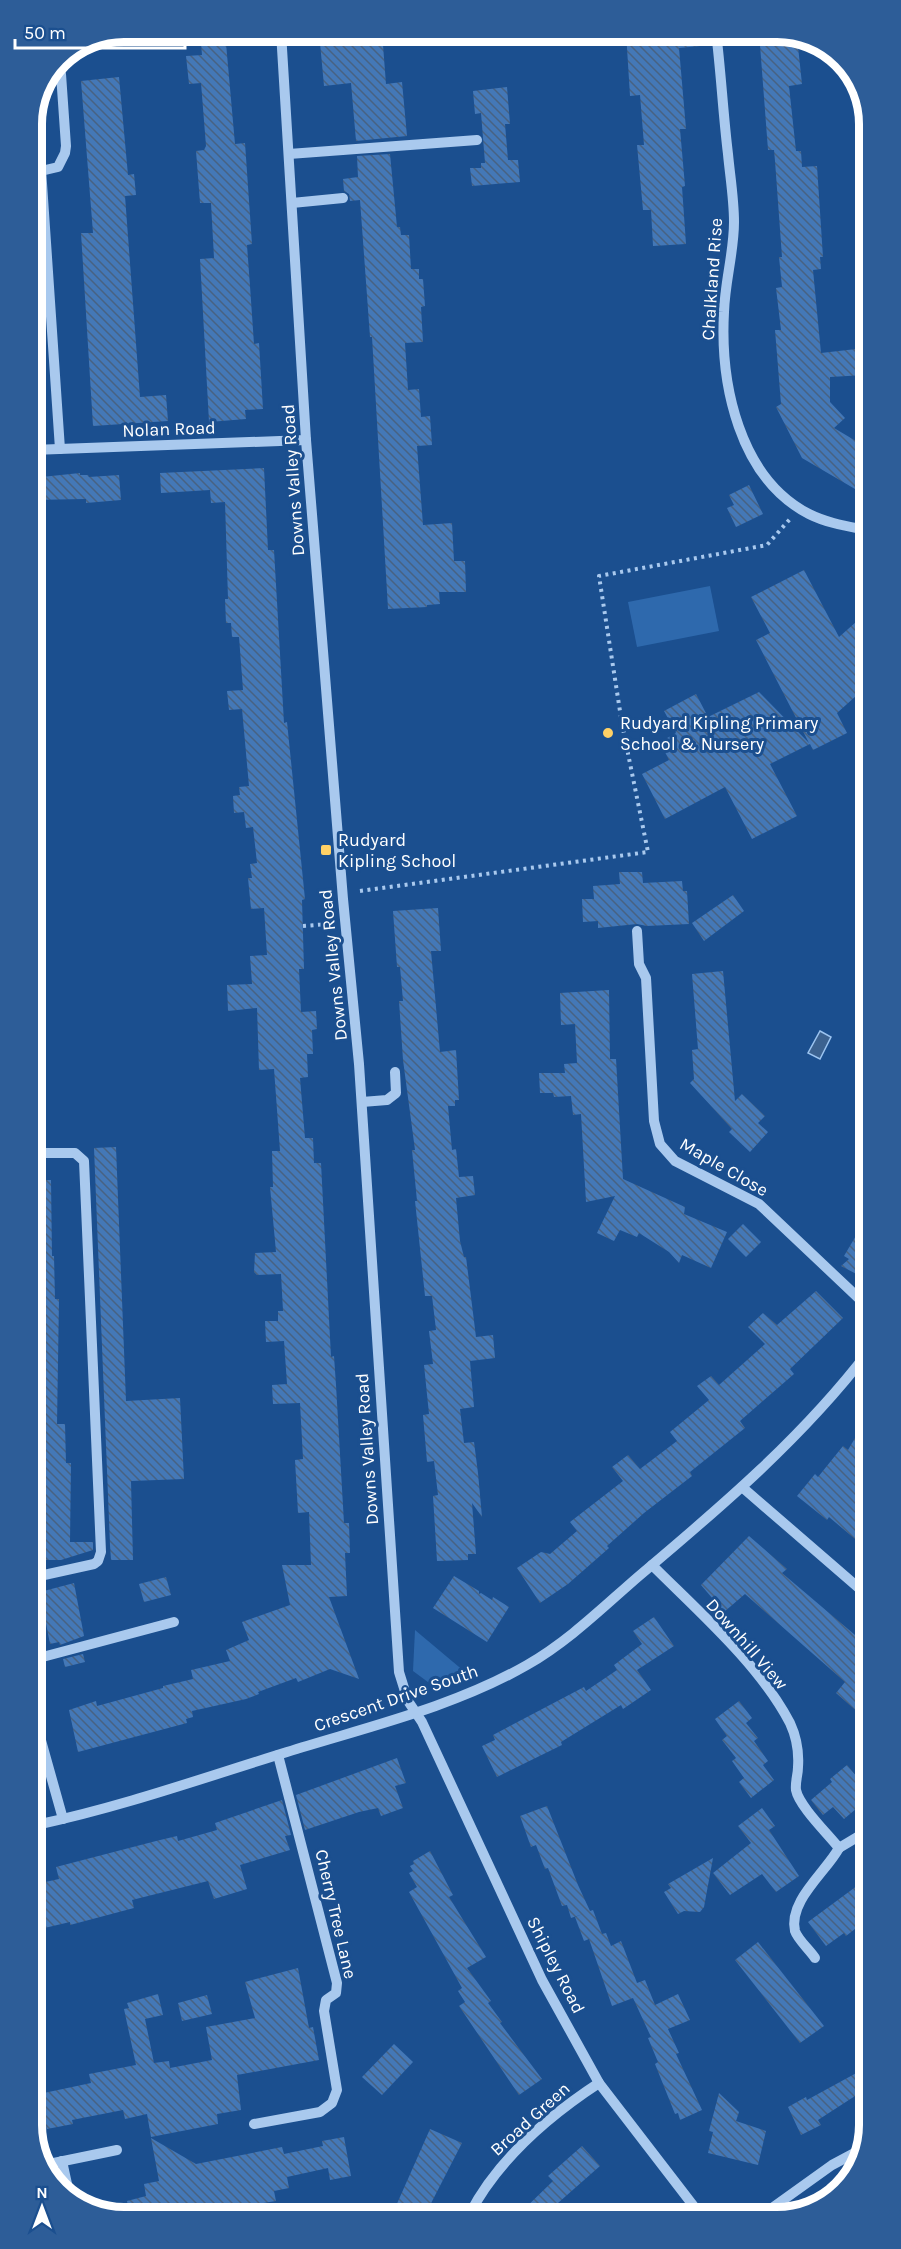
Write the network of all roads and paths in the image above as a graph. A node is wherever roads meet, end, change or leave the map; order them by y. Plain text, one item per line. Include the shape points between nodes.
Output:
1 (282, 42) edge
2 (717, 42) edge
3 (61, 74) dead end
4 (477, 140) dead end
5 (289, 154) junction
6 (42, 171) edge
7 (343, 198) dead end
8 (292, 203) junction
9 (42, 250) edge
10 (306, 440) junction
11 (60, 449) junction
12 (42, 450) edge
13 (798, 508) junction
14 (859, 529) edge
15 (360, 891) dead end
16 (329, 924) dead end
17 (303, 926) dead end
18 (637, 931) dead end
19 (395, 1072) dead end
20 (362, 1102) junction
21 (42, 1153) edge
22 (859, 1298) edge
23 (859, 1364) edge
24 (742, 1487) junction
25 (652, 1565) junction
26 (42, 1575) edge
27 (859, 1588) edge
28 (174, 1622) dead end
29 (42, 1657) edge
30 (414, 1713) junction
31 (42, 1744) edge
32 (278, 1755) junction
33 (63, 1819) junction
34 (42, 1824) edge
35 (859, 1836) edge
36 (839, 1848) junction
37 (816, 1958) dead end
38 (600, 2083) junction
39 (254, 2124) dead end
40 (117, 2150) dead end
41 (853, 2154) edge
42 (62, 2161) junction
43 (51, 2163) edge
44 (66, 2177) edge
45 (474, 2207) edge
46 (694, 2207) edge
47 (773, 2207) edge

1 - 5 street, Downs Valley Road
2 - 13 street, Chalkland Rise via 734,222 724,309 725,368 752,457 769,482
3 - 6 street via 65,153 58,166
4 - 5 street
5 - 8 street, Downs Valley Road
7 - 8 street
8 - 10 street, Downs Valley Road
9 - 11 street
10 - 11 street, Nolan Road
10 - 20 street, Downs Valley Road
11 - 12 street, Nolan Road
13 - 14 street, Chalkland Rise via 836,524
13 - 15 path via 767,545 600,576 622,724 648,852
16 - 17 path
18 - 22 street, Maple Close via 639,964 646,978 654,1121 660,1144 675,1161 759,1204
19 - 20 street via 396,1093 387,1101
20 - 30 street, Downs Valley Road via 399,1672
21 - 26 street via 75,1153 84,1161 101,1552 94,1564
23 - 24 street, Crescent Drive South
24 - 25 street, Crescent Drive South
24 - 27 street
25 - 30 street, Crescent Drive South via 563,1643 472,1692
25 - 36 street, Downhill View via 735,1650 777,1702 796,1741 799,1799
28 - 29 street
30 - 32 street, Crescent Drive South
30 - 38 street, Shipley Road via 422,1722 542,1980
31 - 33 street
32 - 33 street, Crescent Drive South via 118,1806
32 - 39 street, Cherry Tree Lane via 337,1983 336,1993 326,2000 324,2011 337,2090 332,2103 320,2112
33 - 34 street, Crescent Drive South
35 - 36 street
36 - 37 street via 804,1895 795,1923 795,1932
38 - 45 street, Broad Green via 567,2105 511,2155
38 - 46 street, Shipley Road
40 - 42 street
41 - 47 street
42 - 43 street
42 - 44 street

